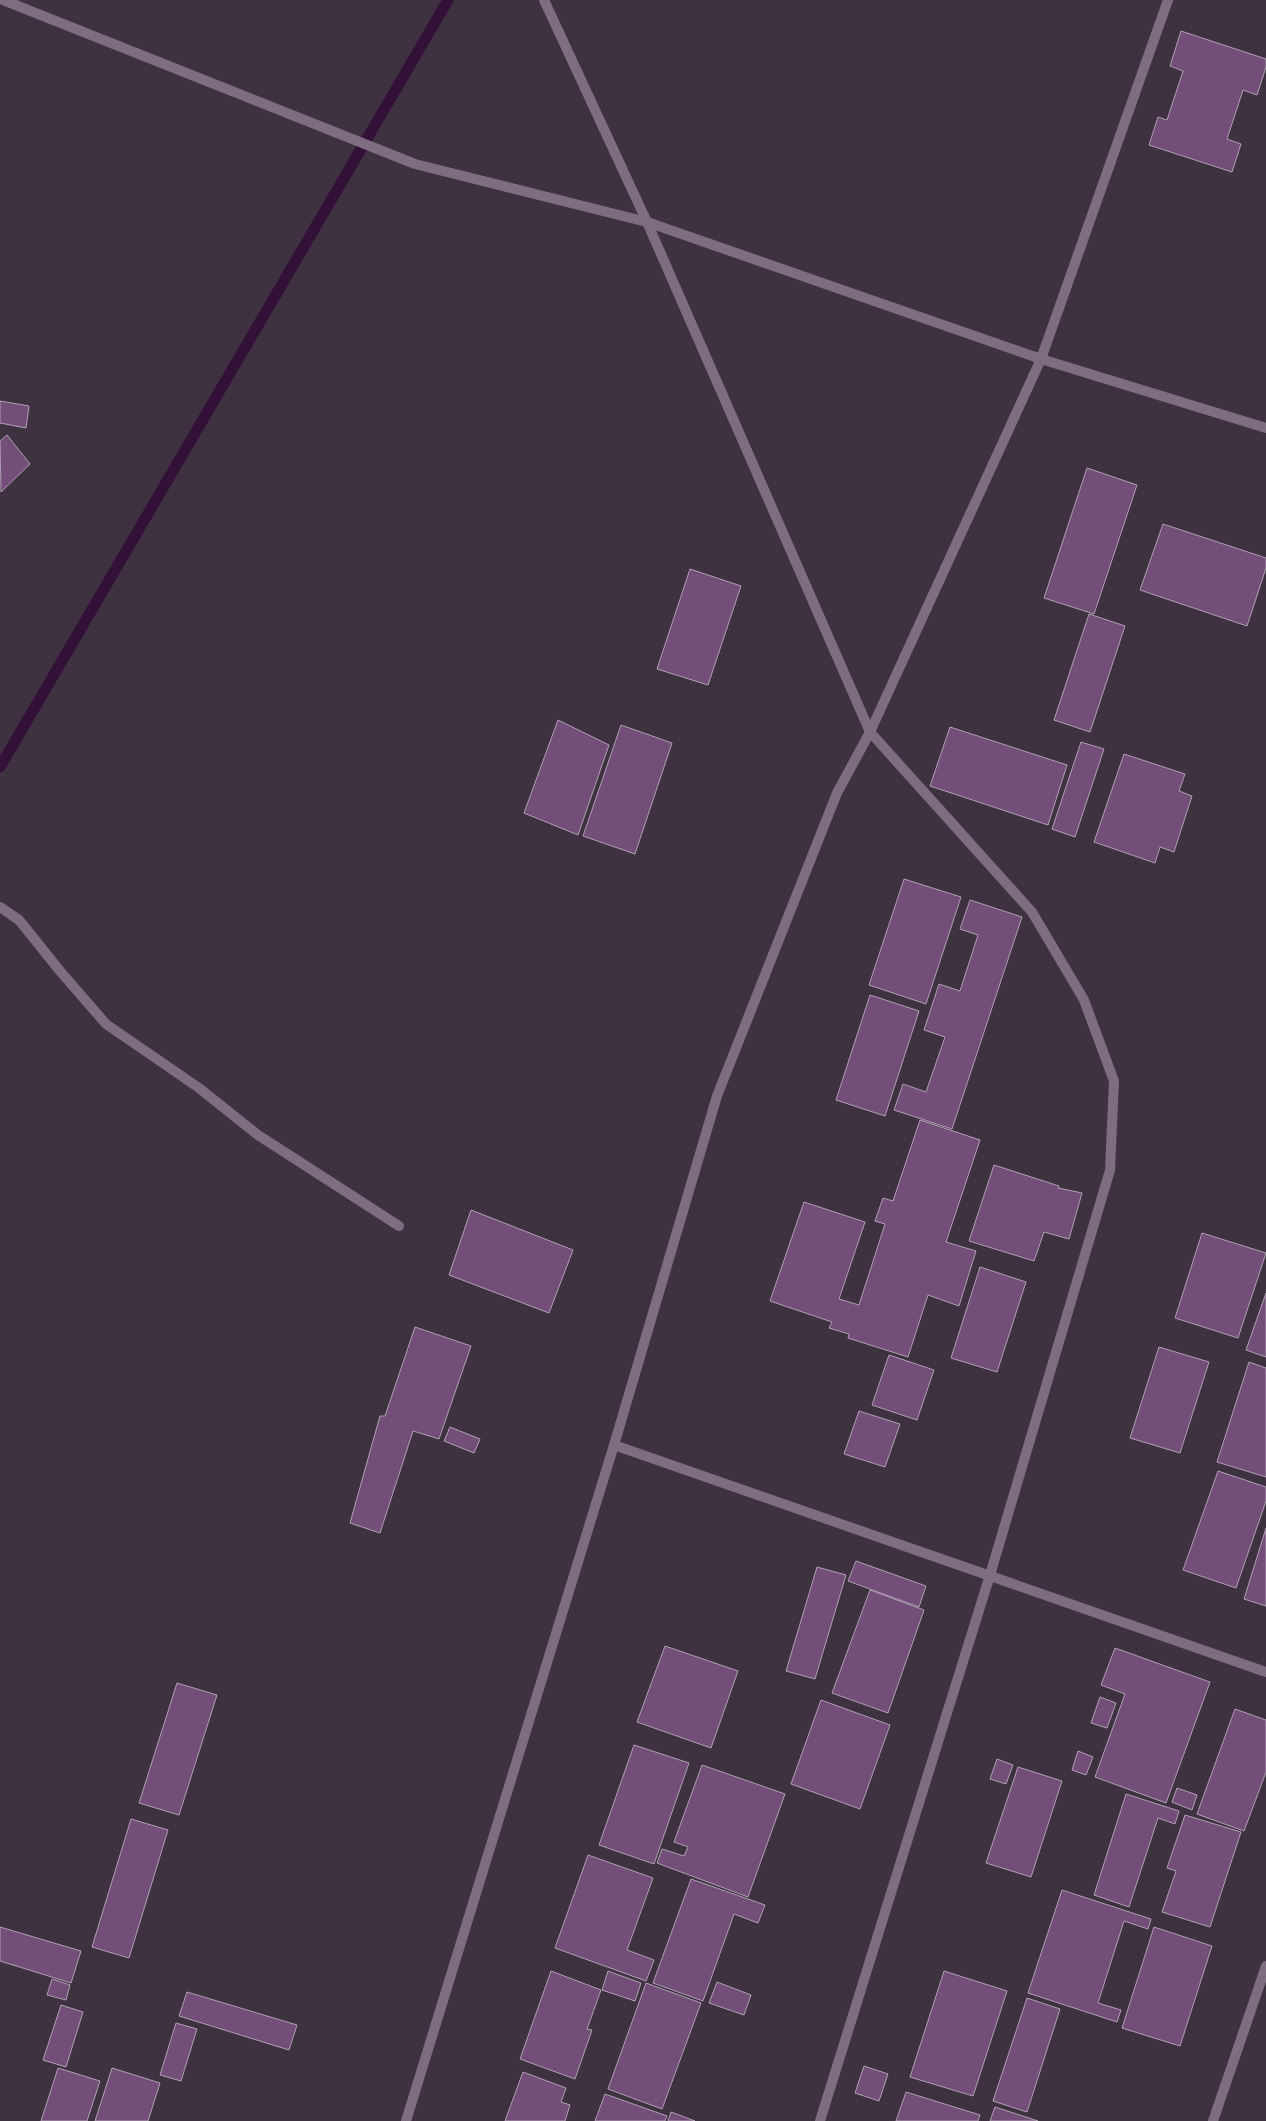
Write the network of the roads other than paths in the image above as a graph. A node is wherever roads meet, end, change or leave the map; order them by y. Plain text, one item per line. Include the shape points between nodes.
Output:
1 (3, 0) edge
2 (544, 0) edge
3 (1168, 0) edge
4 (647, 222) junction
5 (1041, 358) junction
6 (1266, 428) edge
7 (870, 732) junction
8 (0, 907) edge
9 (399, 1226) dead end
10 (614, 1445) junction
11 (990, 1575) junction
12 (1266, 1672) edge
13 (1266, 1966) edge
14 (406, 2121) edge
15 (820, 2121) edge
16 (1213, 2121) edge

1 - 4 street via 415,164
2 - 4 street
3 - 5 street
4 - 5 street
4 - 7 street
5 - 6 street
5 - 7 street
7 - 10 street via 836,793 717,1096
7 - 11 street via 1032,912 1084,1000 1114,1081 1110,1170
8 - 9 street via 19,920 106,1024 199,1088 258,1135
10 - 11 street
10 - 14 street
11 - 12 street
11 - 15 street
13 - 16 street

